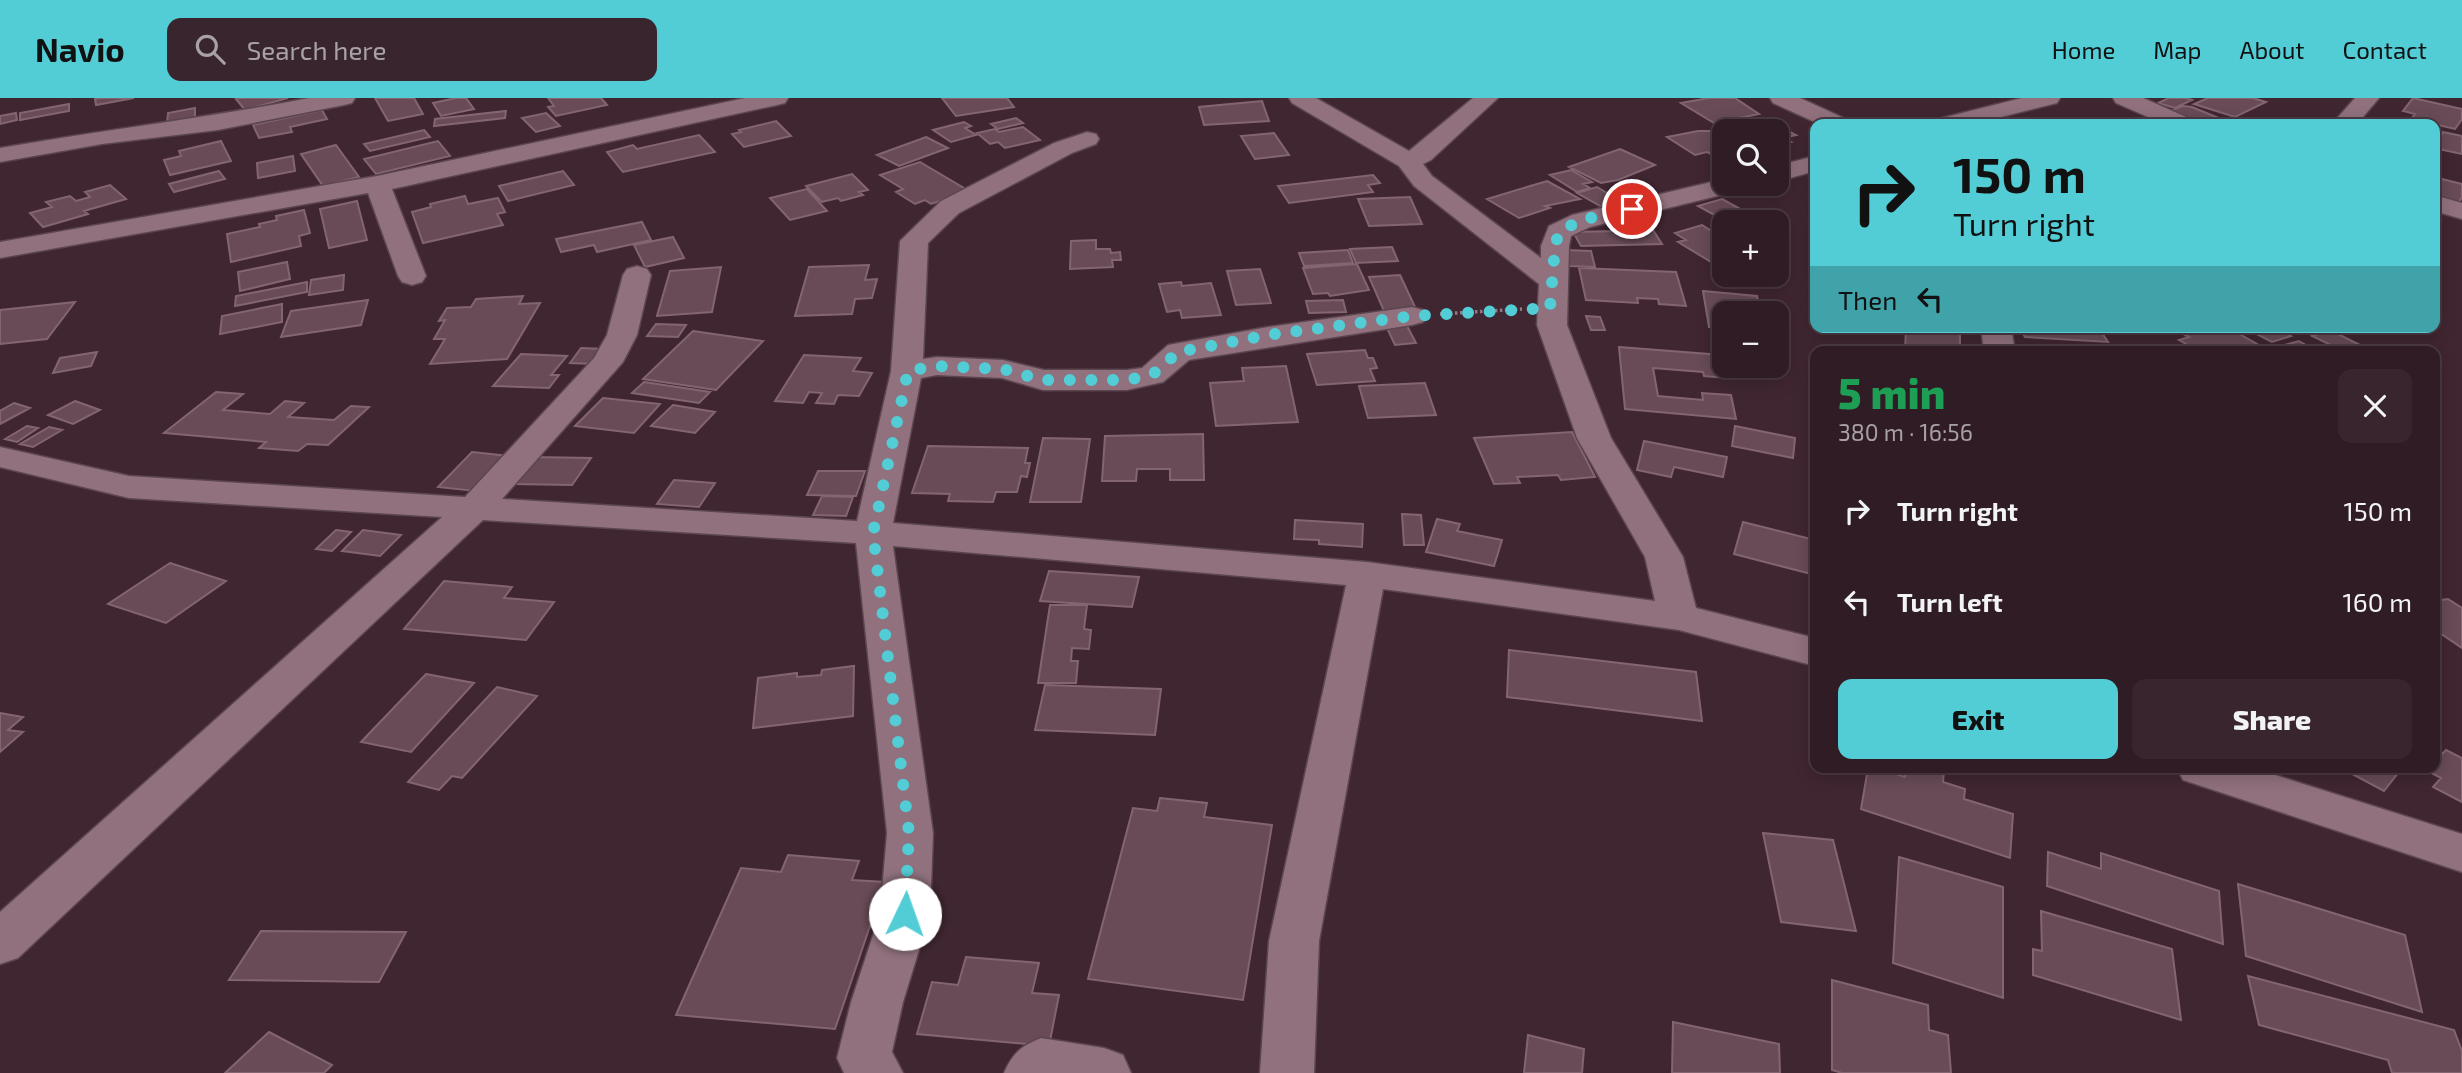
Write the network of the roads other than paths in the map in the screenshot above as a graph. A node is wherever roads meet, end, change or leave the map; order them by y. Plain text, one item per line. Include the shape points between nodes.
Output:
1 (344, 98) edge
2 (668, 98) edge
3 (777, 98) edge
4 (1300, 98) edge
5 (1488, 98) edge
6 (1781, 98) edge
7 (2049, 98) edge
8 (2124, 98) edge
9 (2368, 98) edge
10 (687, 116) junction
11 (1827, 119) edge
12 (1966, 119) edge
13 (2172, 119) edge
14 (2349, 119) edge
15 (1087, 139) dead end
16 (0, 155) edge
17 (1409, 161) junction
18 (1810, 164) edge
19 (1789, 170) edge
20 (377, 184) junction
21 (1712, 190) edge
22 (2440, 205) edge
23 (2462, 211) edge
24 (0, 250) edge
25 (637, 275) dead end
26 (412, 276) dead end
27 (1552, 294) junction
28 (1412, 316) road end
29 (908, 371) junction
30 (0, 457) edge
31 (472, 510) junction
32 (873, 533) junction
33 (1367, 574) junction
34 (1679, 617) junction
35 (1810, 651) edge
36 (2214, 773) edge
37 (2462, 853) edge
38 (0, 943) edge
39 (876, 1073) edge
40 (1031, 1073) edge
41 (1104, 1073) edge
42 (1287, 1073) edge

1 - 16 street via 218,123
2 - 10 street
3 - 10 street
4 - 17 street
5 - 17 street
6 - 11 street
7 - 12 street
8 - 13 street
9 - 14 street
10 - 20 street
15 - 29 street via 950,207 914,241
17 - 27 street via 1423,181
18 - 19 street
20 - 24 street
20 - 26 street
21 - 27 street via 1581,220 1559,232
22 - 23 street
25 - 31 street via 622,335 607,362
27 - 34 street via 1552,325 1564,363 1594,438 1664,557
28 - 29 street via 1178,352 1152,375 1127,380 1042,380 1003,369 937,366
29 - 32 street
30 - 31 street via 129,487
31 - 32 street
31 - 38 street
32 - 33 street
32 - 39 street via 909,833 905,914 864,1058
33 - 34 street
33 - 42 street via 1294,941
34 - 35 street
36 - 37 street
40 - 41 street via 1041,1063

